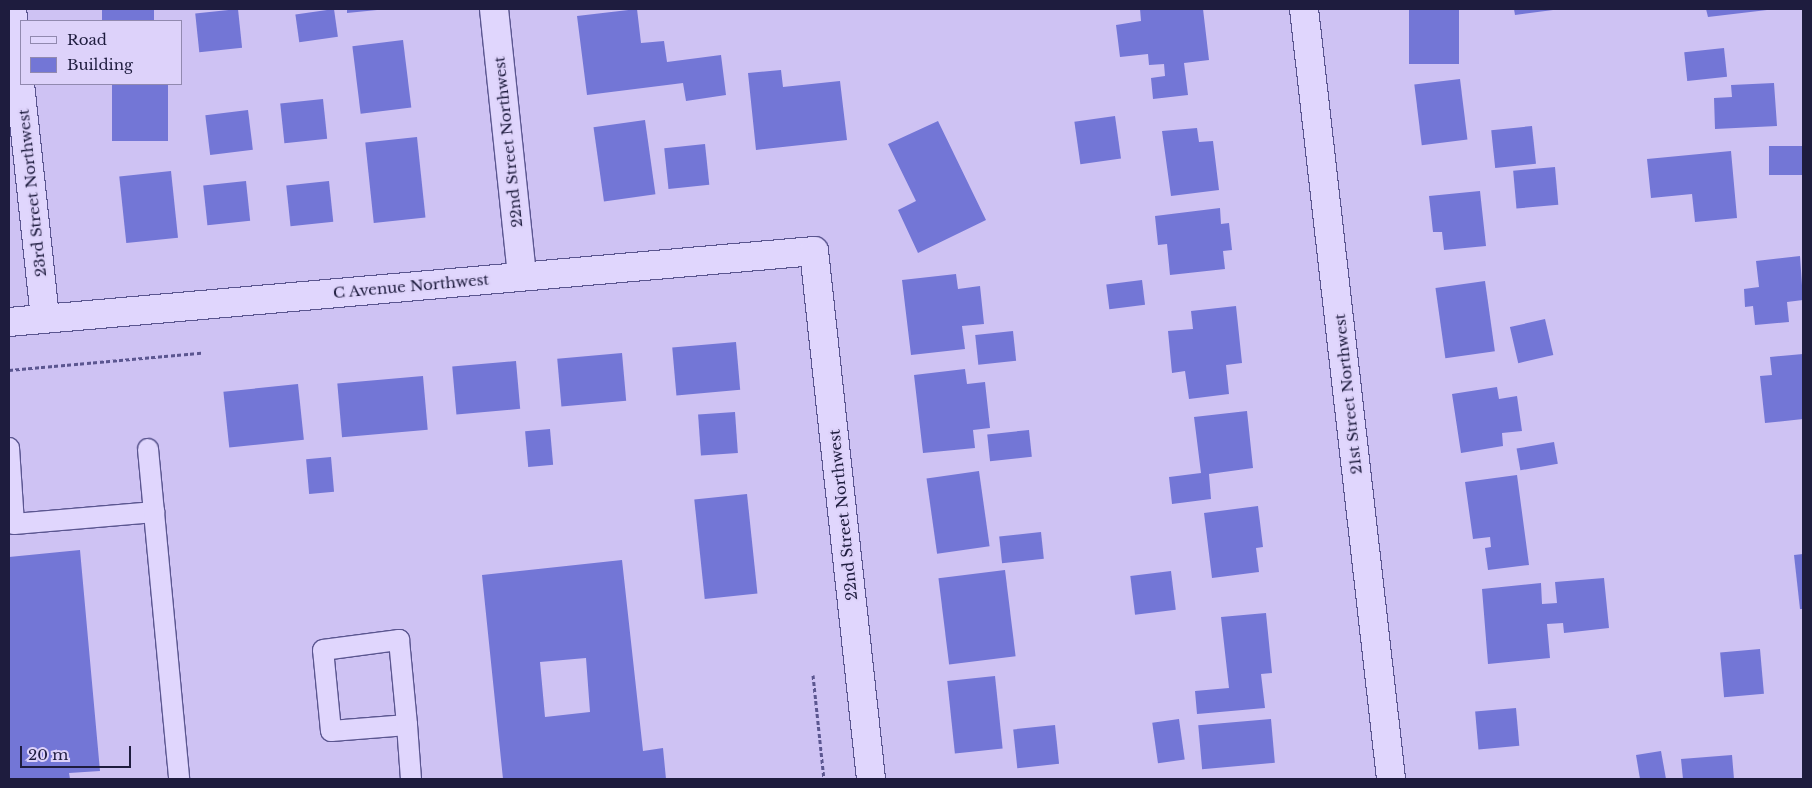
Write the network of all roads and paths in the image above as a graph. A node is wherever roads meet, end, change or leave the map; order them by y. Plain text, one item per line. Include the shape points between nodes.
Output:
1 (12, 9) edge
2 (494, 9) edge
3 (1304, 9) edge
4 (20, 84) edge
5 (20, 85) edge
6 (814, 251) joint
7 (522, 276) junction
8 (45, 318) junction
9 (9, 322) edge
10 (201, 353) dead end
11 (9, 370) edge
12 (9, 448) edge
13 (148, 449) dead end
14 (154, 512) junction
15 (814, 675) dead end
16 (407, 725) junction
17 (179, 779) edge
18 (411, 779) edge
19 (824, 779) edge
20 (871, 779) edge
21 (1391, 779) edge

1 - 4 street, 23rd Street Northwest
2 - 7 street, 22nd Street Northwest
3 - 21 street, 21st Street Northwest
5 - 8 street, 23rd Street Northwest
6 - 7 street, C Avenue Northwest
6 - 20 street, 22nd Street Northwest
7 - 8 street, C Avenue Northwest
8 - 9 street, C Avenue Northwest
10 - 11 path
12 - 14 lane via 14,524
13 - 14 lane
14 - 17 lane
15 - 19 path
16 - 16 lane via 399,640 323,650 331,731
16 - 18 lane

